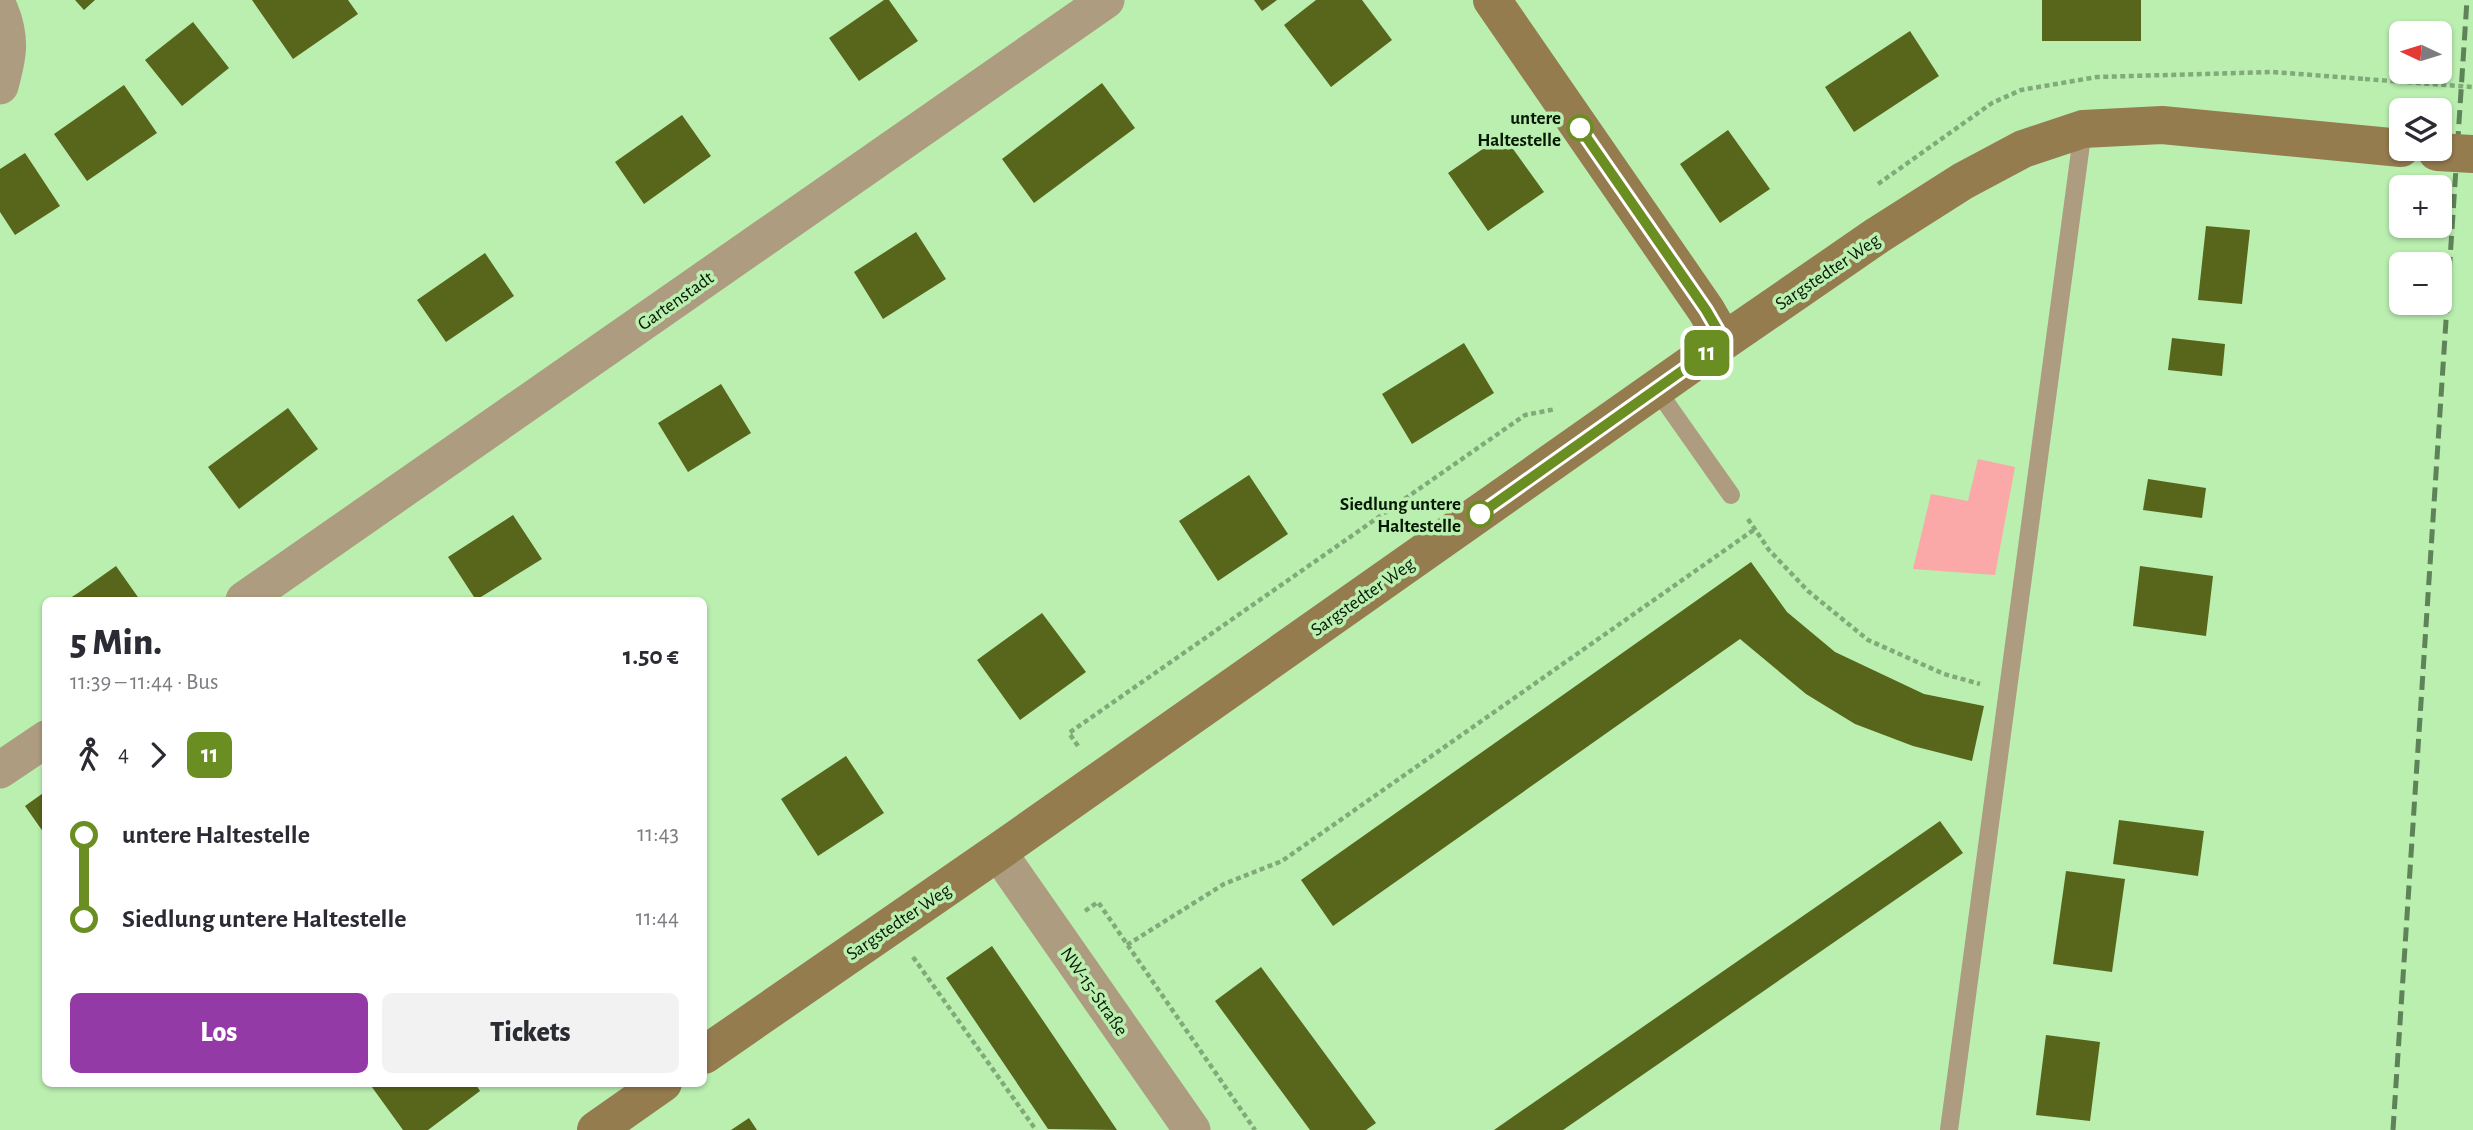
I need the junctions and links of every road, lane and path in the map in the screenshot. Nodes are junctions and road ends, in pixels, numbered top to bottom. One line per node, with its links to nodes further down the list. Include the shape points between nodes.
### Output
1 (1106, 0): 14 (street, Gartenstadt)
2 (1492, 0): 9 (street)
3 (0, 10): 5 (street, via 8,27 8,53)
4 (2365, 79): 6 (path, bridge)
5 (0, 86)
6 (2473, 87)
7 (2083, 129): 8 (street, Sargstedter Weg, via 2162,125); 9 (street, Sargstedter Weg, via 2022,149 1963,181); 15 (lane)
8 (2389, 147)
9 (1724, 341): 10 (street, Sargstedter Weg)
10 (1657, 390): 12 (lane); 19 (street, Sargstedter Weg)
11 (1568, 406): 16 (path, via 1525,415)
12 (1731, 495): 13 (path)
13 (1755, 529): 15 (path, via 1808,591 1868,640 1944,674); 26 (path, via 1282,860 1224,884 1127,945)
14 (248, 597)
15 (2008, 689): 27 (lane)
16 (1069, 733)
17 (42, 742): 18 (street)
18 (0, 771)
19 (998, 852): 20 (street, Sargstedter Weg); 25 (street, NW-15-Straße)
20 (890, 926): 21 (street, Sargstedter Weg); 24 (path)
21 (707, 1053)
22 (657, 1087): 23 (street)
23 (596, 1130)
24 (1036, 1130)
25 (1192, 1130)
26 (1255, 1130)
27 (1949, 1130)

